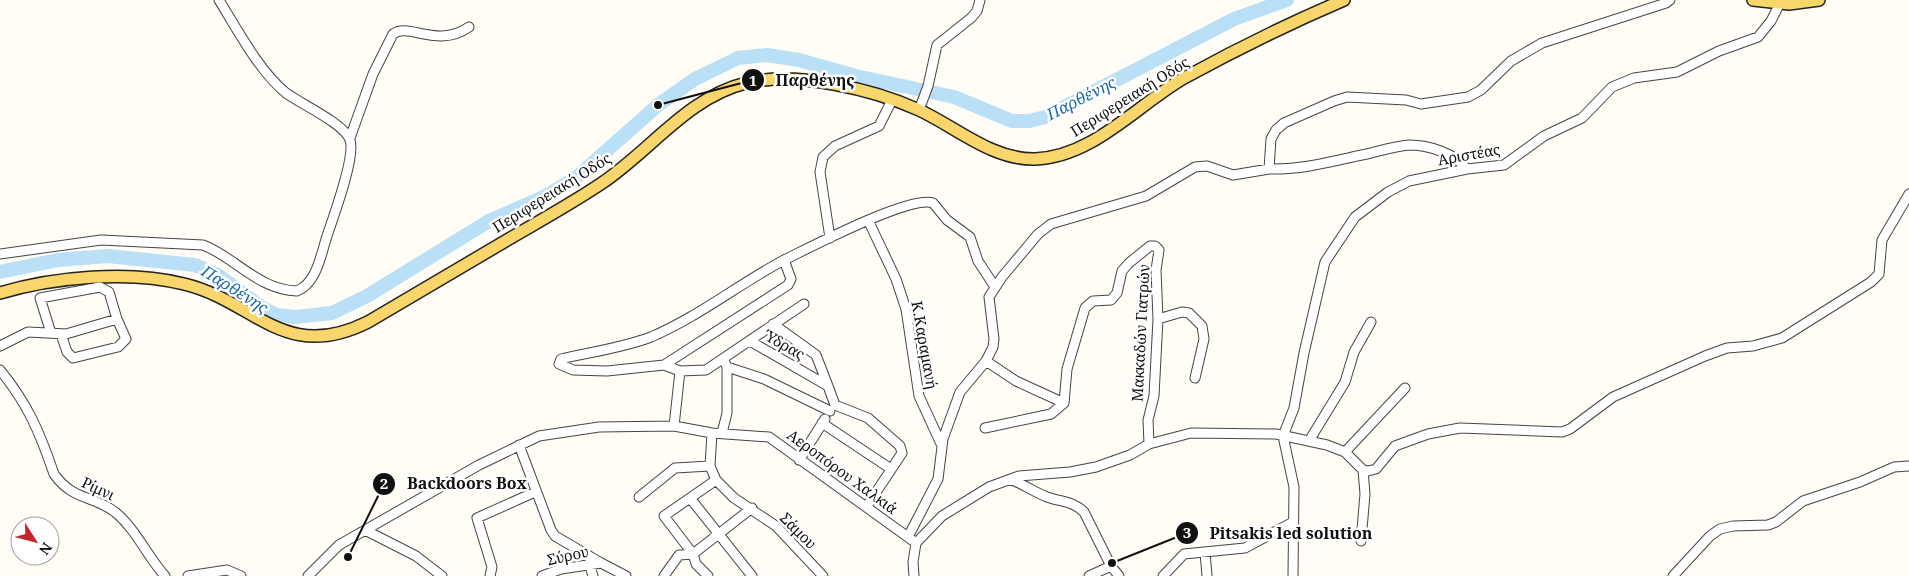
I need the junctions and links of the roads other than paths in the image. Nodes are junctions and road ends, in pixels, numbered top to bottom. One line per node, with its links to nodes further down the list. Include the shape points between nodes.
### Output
1 (219, 0): 11 (street, via 279,86)
2 (980, 0): 10 (street, via 971,18 937,44)
3 (1344, 0): 10 (main road, Περιφερειακή Οδός, via 1182,80 1090,142 1057,156 1022,158 1008,155 977,142)
4 (1670, 0): 13 (street, via 1542,43 1511,61 1481,90 1468,97 1421,104 1406,100 1347,98 1334,101 1284,123 1276,130)
5 (1753, 0): 7 (main road)
6 (1819, 0): 7 (main road)
7 (1780, 4): 12 (street, Αριστέας, via 1758,37 1719,51 1677,72 1623,81 1605,92 1582,118 1544,136 1508,163)
8 (469, 27): 11 (street, via 450,37 427,36 405,30 393,34 373,74)
9 (892, 100): 10 (main road, Περιφερειακή Οδός); 16 (street, via 878,126 834,146 823,157 820,172); 20 (main road, Περιφερειακή Οδός, via 800,79 758,80 730,88 700,104 618,171 575,200 368,322 339,333 310,335 285,331 261,322 208,291 171,281 101,277 40,282)
10 (920, 106)
11 (350, 138): 17 (street, via 346,172 320,258 309,283 297,290 281,288 247,274 218,251 203,245 102,240)
12 (1468, 168): 13 (street, via 1458,159 1431,148 1409,145 1305,167); 44 (street, Αριστέας, via 1403,184 1376,200 1347,226 1322,271 1294,408)
13 (1269, 169): 19 (street, via 1233,175 1207,166 1195,167 1146,196 1051,224 1038,234)
14 (1909, 194): 54 (street, via 1882,240 1877,277 1782,338 1753,346 1727,348 1704,356 1613,397 1566,430 1547,433 1460,428 1428,434 1395,446 1376,469)
15 (868, 220): 16 (street); 19 (street, via 921,201 934,203 948,220 970,237 978,261); 48 (street, Κ.Καραμανή, via 896,279 906,309 919,396)
16 (830, 238): 18 (street)
17 (0, 254)
18 (784, 260): 31 (street, via 791,279 788,284); 31 (street, via 651,336 612,349 561,359 559,364 573,370 607,371)
19 (994, 287): 29 (street, via 989,300 994,340)
20 (0, 293)
21 (804, 304): 25 (street)
22 (117, 319): 26 (street); 26 (street, via 126,339 118,347 74,358); 26 (street, via 109,292 100,287 40,298)
23 (1158, 319): 34 (street, via 1190,313 1202,326 1204,339); 37 (street, Μακκαδών Γιατρών, via 1156,270 1159,250 1153,246 1125,267 1115,297 1093,301 1085,308 1068,369); 47 (street, Μακκαδών Γιατρών, via 1154,396 1148,420)
24 (1371, 322): 45 (street, via 1354,352 1345,382)
25 (774, 324): 27 (street); 35 (street, via 816,355)
26 (56, 334): 28 (street, via 28,332)
27 (750, 341): 30 (street, Ύδρας); 35 (street, Ύδρας)
28 (0, 346)
29 (986, 361): 37 (street, via 1016,381); 48 (street, via 960,392)
30 (725, 363): 33 (street, Ύδρας, via 699,372); 38 (street); 43 (street, via 727,413)
31 (664, 365): 33 (street, Ύδρας)
32 (0, 370): 73 (street, Ρίμνι, via 27,406 60,482 76,495 101,504 125,521)
33 (680, 371): 40 (street)
34 (1196, 378)
35 (828, 386): 38 (street)
36 (1405, 388): 49 (street)
37 (1064, 403): 41 (street, via 1051,414)
38 (832, 408): 39 (street); 53 (street, via 868,418 900,446 902,453)
39 (822, 423): 50 (street); 53 (street)
40 (674, 426): 42 (street, Αεροπόρου Χαλκιά); 46 (street, Αεροπόρου Χαλκιά, via 599,427 539,436)
41 (985, 428)
42 (712, 433): 43 (street, Αεροπόρου Χαλκιά); 51 (street)
43 (722, 433): 50 (street, Αεροπόρου Χαλκιά, via 769,437)
44 (1283, 436): 45 (street); 47 (street, via 1191,433); 62 (street, via 1294,486)
45 (1309, 441): 49 (street)
46 (519, 444): 57 (street); 63 (street, Αεροπόρου Χαλκιά)
47 (1149, 444): 55 (street, via 1130,455 1085,470 1029,474)
48 (942, 446): 65 (street, via 938,479)
49 (1345, 452): 54 (street)
50 (799, 460): 60 (street, Αεροπόρου Χαλκιά)
51 (710, 466): 56 (street); 58 (street, via 675,468)
52 (1909, 466): 92 (street, via 1894,467 1803,501 1768,525 1720,529)
53 (891, 469): 60 (street)
54 (1363, 470): 66 (street, via 1365,494)
55 (1010, 479): 67 (street, via 960,503); 72 (street, via 1049,498 1078,506)
56 (716, 480): 59 (street); 61 (street, Σάμου, via 734,498)
57 (535, 492): 70 (street, via 555,536); 78 (street, via 477,518 492,566)
58 (639, 497)
59 (690, 498): 64 (street); 69 (street, via 664,516)
60 (866, 506): 65 (street, Αεροπόρου Χαλκιά)
61 (752, 508): 64 (street); 85 (street, Σάμου, via 776,526)
62 (1294, 522): 68 (street, via 1245,548); 91 (street)
63 (365, 530): 76 (street, Αεροπόρου Χαλκιά, via 339,545); 77 (street, via 416,556)
64 (719, 535): 69 (street); 84 (street)
65 (908, 537): 67 (street, Αεροπόρου Χαλκιά)
66 (1361, 541)
67 (916, 543): 86 (street)
68 (1205, 552): 89 (street, via 1184,554); 90 (street)
69 (693, 554): 82 (street, via 679,555); 83 (street, via 696,564)
70 (601, 563): 71 (street, Σύρου); 81 (street, Σύρου)
71 (589, 564): 79 (street, Σύρου); 80 (street)
72 (1111, 566): 87 (street); 88 (street)
73 (165, 576)
74 (188, 576): 75 (street, via 227,570)
75 (241, 576)
76 (308, 576)
77 (442, 576)
78 (490, 576)
79 (542, 576)
80 (593, 576)
81 (626, 576)
82 (664, 576)
83 (708, 576)
84 (752, 576)
85 (823, 576)
86 (914, 576)
87 (1089, 576)
88 (1119, 576)
89 (1163, 576)
90 (1207, 576)
91 (1293, 576)
92 (1673, 576)

